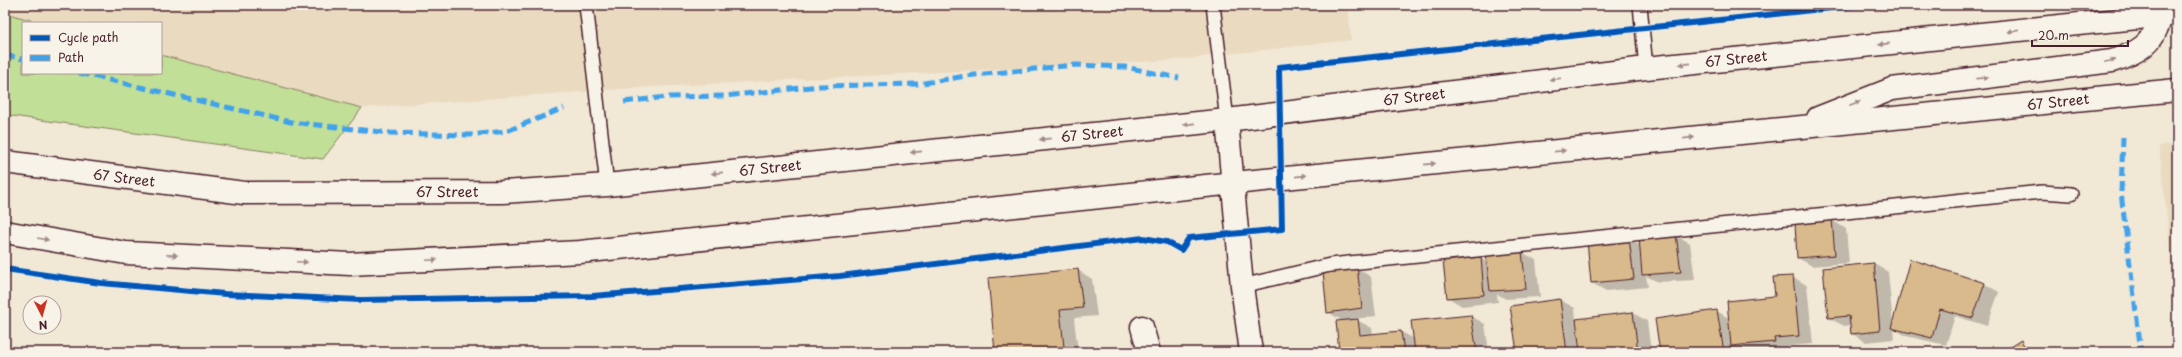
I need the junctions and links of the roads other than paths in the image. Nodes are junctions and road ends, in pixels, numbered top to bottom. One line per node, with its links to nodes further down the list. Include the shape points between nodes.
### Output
1 (586, 5): 11 (lane)
2 (1213, 5): 7 (lane)
3 (1640, 5): 5 (lane)
4 (2166, 12): 5 (main road, 67 Street, one-way to 5); 8 (main road, one-way to 4, via 1892,89 2112,61 2129,56 2153,37)
5 (1646, 68): 7 (main road, 67 Street, one-way to 7)
6 (2177, 90): 8 (main road, 67 Street)
7 (1227, 120): 10 (main road); 11 (main road, 67 Street, one-way to 11)
8 (1792, 127): 10 (main road, 67 Street, one-way to 8)
9 (5, 162): 11 (main road, 67 Street, via 244,193 502,192)
10 (1234, 183): 13 (main road, 67 Street, one-way to 10, via 126,253 350,264 580,252); 14 (main road)
11 (607, 184)
12 (2071, 194): 14 (lane, via 2042,192 1330,265)
13 (5, 232)
14 (1242, 286): 17 (main road)
15 (1142, 327): 16 (main road)
16 (1149, 352)
17 (1251, 352)

